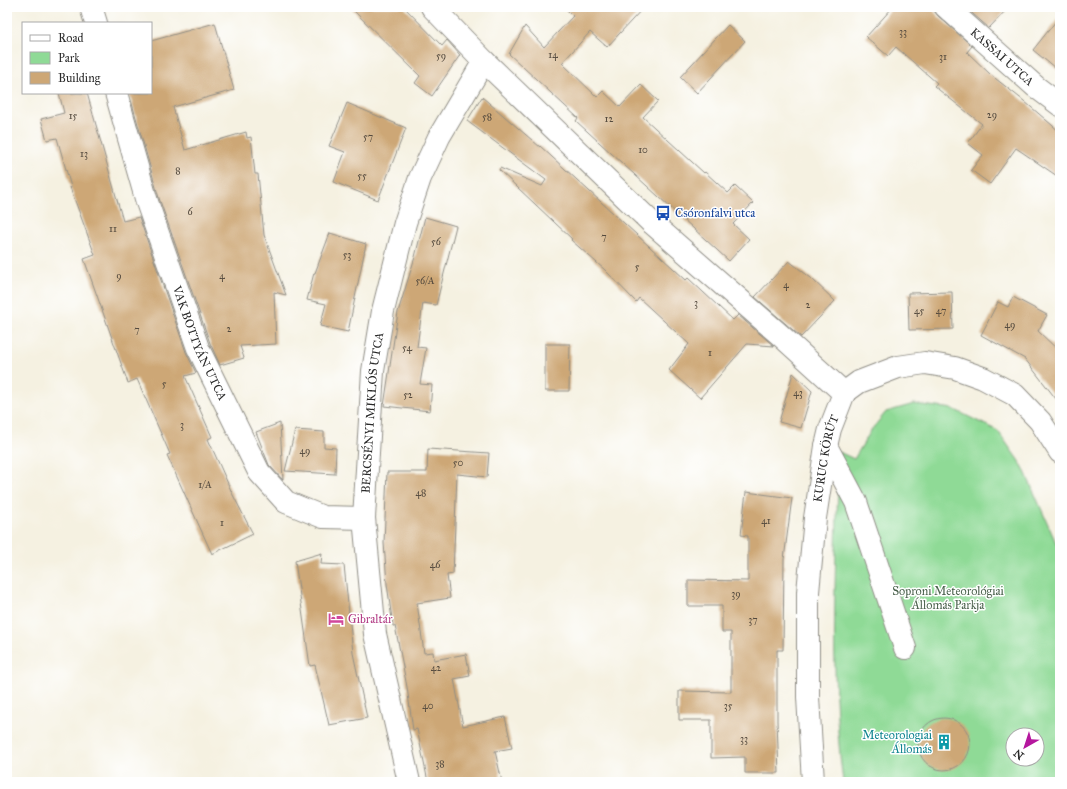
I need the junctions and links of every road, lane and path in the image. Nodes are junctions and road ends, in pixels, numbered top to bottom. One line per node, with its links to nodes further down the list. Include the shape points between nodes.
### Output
1 (91, 7): 4 (street)
2 (432, 7): 5 (street)
3 (946, 7): 7 (street, KASSAI UTCA)
4 (96, 22)
5 (484, 61): 8 (street, via 653,224); 11 (street, BERCSÉNYI MIKLÓS UTCA, via 439,137 420,178 405,223 383,311 373,371)
6 (116, 94): 11 (street, VAK BOTTYÁN UTCA, via 147,202 198,348 259,472 286,502 323,517)
7 (1060, 105)
8 (844, 393): 9 (street, KURUC KÖRÚT); 10 (street, via 859,382 898,366 925,363 955,368 1015,395 1040,421)
9 (826, 446): 12 (street, via 856,502); 14 (street, KURUC KÖRÚT, via 815,518 808,592 808,697)
10 (1060, 452)
11 (364, 518): 13 (street, BERCSÉNYI MIKLÓS UTCA, via 375,634)
12 (905, 648)
13 (409, 782)
14 (813, 782)

